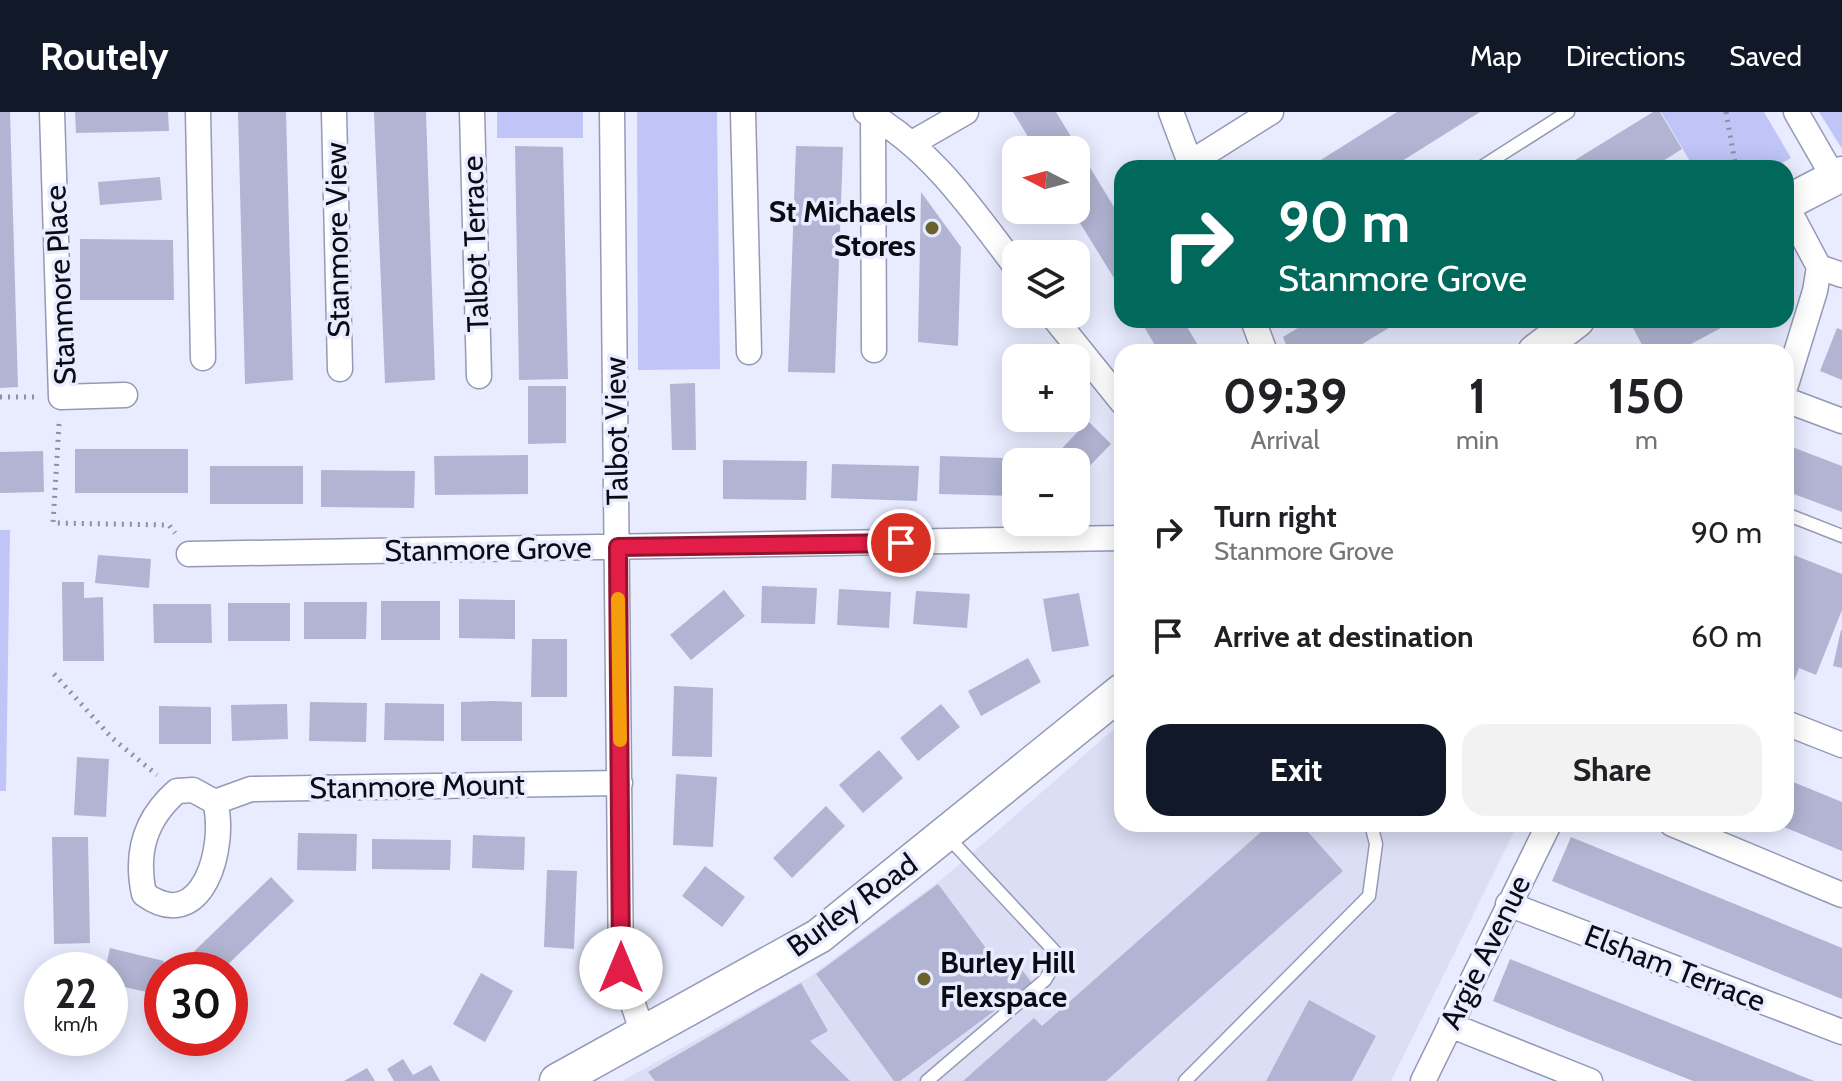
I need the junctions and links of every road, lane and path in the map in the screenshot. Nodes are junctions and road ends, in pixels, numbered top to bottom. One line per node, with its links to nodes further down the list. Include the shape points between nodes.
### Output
1 (52, 112): 37 (street, Stanmore Place)
2 (198, 112): 30 (street)
3 (334, 112): 32 (street, Stanmore View)
4 (472, 112): 33 (street, Talbot Terrace)
5 (612, 112): 43 (street, Talbot View)
6 (743, 112): 29 (street)
7 (966, 112): 14 (street)
8 (1171, 112): 15 (street)
9 (1271, 112): 16 (street)
10 (1568, 112): 17 (lane)
11 (1726, 112): 18 (path)
12 (1796, 112): 19 (street)
13 (869, 114): 14 (street); 28 (street)
14 (914, 142): 22 (street)
15 (1189, 160)
16 (1199, 160)
17 (1493, 160)
18 (1735, 160)
19 (1838, 176): 20 (street)
20 (1794, 200)
21 (1794, 219): 23 (street)
22 (1002, 250)
23 (1819, 267): 24 (street); 31 (street)
24 (1842, 275)
25 (1062, 328): 34 (street)
26 (1566, 328): 27 (street)
27 (1546, 344)
28 (874, 350)
29 (749, 352)
30 (203, 358)
31 (1794, 359)
32 (340, 369)
33 (479, 376)
34 (1114, 392)
35 (125, 395): 37 (street, Stanmore Place)
36 (0, 397): 37 (path)
37 (61, 397): 44 (path, via 53,523 169,525)
38 (1794, 403): 39 (street)
39 (1842, 421)
40 (1794, 517): 41 (lane)
41 (1842, 536)
42 (1114, 538): 43 (street, Stanmore Grove)
43 (618, 547): 44 (street, Stanmore Grove); 49 (street, Talbot View)
44 (189, 554)
45 (54, 674): 50 (path, via 112,738)
46 (1114, 698): 55 (street, Burley Road)
47 (1794, 726): 48 (street)
48 (1842, 745)
49 (620, 783): 51 (street, Stanmore Mount, via 251,789); 60 (street, Talbot View, via 621,968)
50 (177, 791): 51 (street, via 193,790); 51 (street, via 155,813 140,855 144,894 156,903 190,899 203,888 217,856 221,821)
51 (215, 802)
52 (1373, 832): 63 (lane, via 1369,896)
53 (1545, 832): 57 (street, Argie Avenue)
54 (1691, 832): 56 (street)
55 (946, 835): 60 (street, Burley Road, via 819,936); 62 (lane, via 1059,956 1045,980)
56 (1842, 895)
57 (1508, 904): 58 (street, Argie Avenue); 59 (street, Elsham Terrace)
58 (1450, 1025): 64 (street, Argie Avenue); 65 (street)
59 (1842, 1032)
60 (643, 1034): 61 (street, Burley Road)
61 (557, 1081)
62 (927, 1081)
63 (1185, 1081)
64 (1423, 1081)
65 (1590, 1081)

